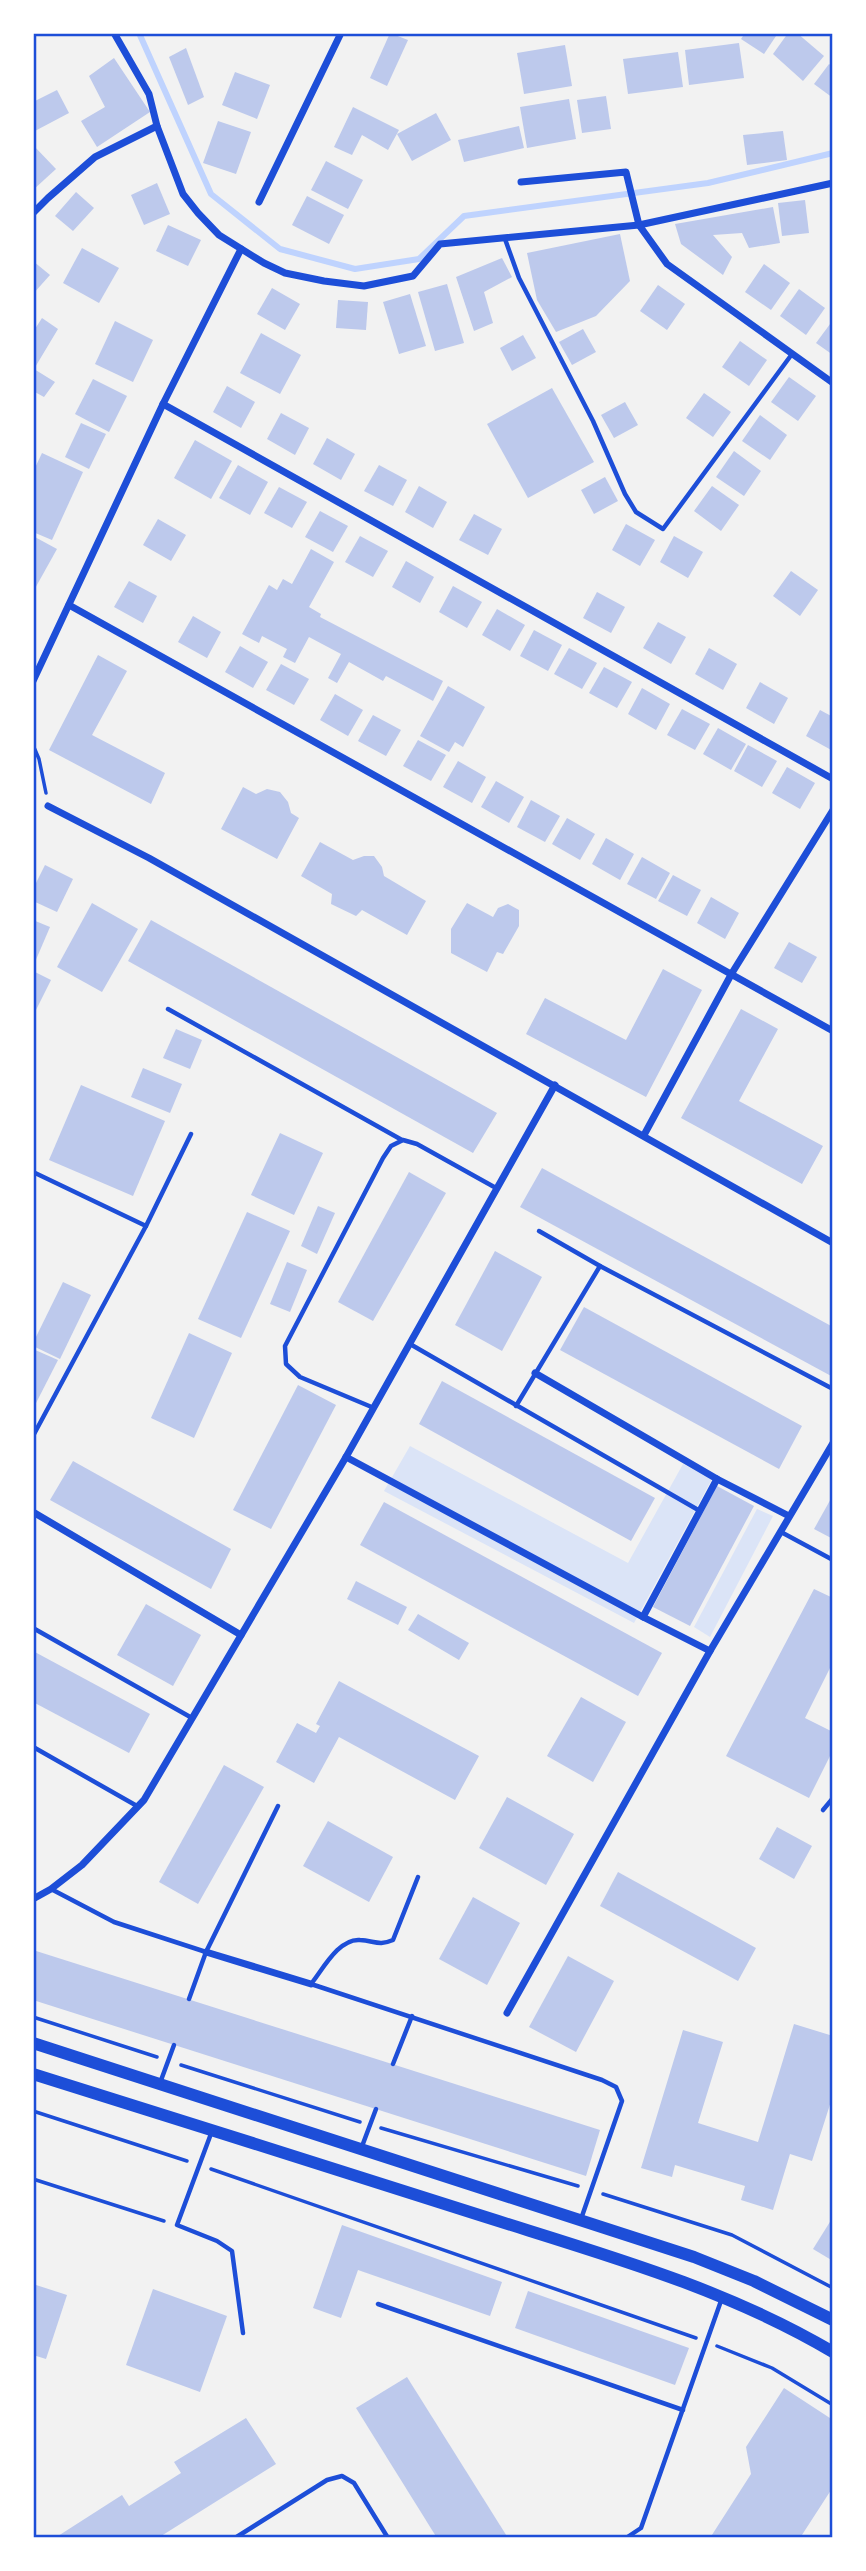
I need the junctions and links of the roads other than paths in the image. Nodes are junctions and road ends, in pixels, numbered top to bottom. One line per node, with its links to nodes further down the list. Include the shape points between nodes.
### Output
1 (114, 33): 3 (street, via 149,94)
2 (341, 33): 6 (street)
3 (157, 126): 7 (street, via 95,157); 10 (street, via 183,194 219,235)
4 (521, 182): 8 (street, via 622,171 627,174)
5 (833, 183): 8 (street)
6 (259, 202)
7 (33, 213)
8 (639, 225): 9 (street); 11 (street, via 667,264)
9 (505, 239): 10 (street, via 440,244 413,276 364,286 285,273); 11 (lane, via 519,278 625,494 636,512 663,529)
10 (241, 248): 13 (street)
11 (792, 354): 12 (street)
12 (833, 383)
13 (163, 404): 14 (street); 16 (street)
14 (69, 605): 15 (street); 19 (street)
15 (33, 681)
16 (833, 779)
17 (48, 806): 22 (street)
18 (833, 810): 19 (street)
19 (732, 974): 21 (street); 24 (street)
20 (168, 1009): 25 (lane)
21 (833, 1031)
22 (555, 1085): 24 (street); 27 (street)
23 (191, 1134): 28 (lane)
24 (644, 1135): 30 (street)
25 (403, 1140): 27 (lane); 36 (lane, via 391,1146 383,1158 285,1346 286,1364 300,1377)
26 (33, 1172): 28 (lane)
27 (497, 1188): 32 (street)
28 (146, 1226): 37 (lane)
29 (539, 1231): 31 (lane)
30 (833, 1243)
31 (600, 1266): 33 (lane); 34 (lane)
32 (410, 1344): 35 (lane); 36 (street)
33 (535, 1373): 35 (lane); 40 (street)
34 (833, 1389)
35 (516, 1406): 41 (lane)
36 (374, 1408): 39 (street)
37 (33, 1436)
38 (833, 1443): 43 (street)
39 (346, 1457): 46 (street); 48 (street)
40 (717, 1479): 41 (street); 43 (street)
41 (700, 1511): 46 (street)
42 (33, 1512): 48 (street)
43 (789, 1516): 44 (street)
44 (779, 1532): 45 (lane); 49 (street)
45 (833, 1560)
46 (643, 1617): 49 (street)
47 (33, 1628): 50 (lane)
48 (241, 1635): 50 (street)
49 (710, 1651): 62 (street)
50 (192, 1717): 53 (street)
51 (35, 1748): 53 (lane)
52 (833, 1798): 55 (lane)
53 (138, 1806): 57 (street, via 82,1865)
54 (278, 1806): 59 (lane)
55 (823, 1810)
56 (418, 1877): 60 (lane, via 393,1940 383,1944 357,1939 342,1945)
57 (51, 1889): 58 (street); 59 (lane, via 114,1922)
58 (33, 1899)
59 (206, 1952): 60 (street); 61 (lane)
60 (311, 1984): 63 (lane)
61 (189, 1999)
62 (507, 2013)
63 (412, 2016): 66 (lane); 72 (lane, via 616,2087 622,2101)
64 (33, 2043): 68 (main road)
65 (174, 2045): 68 (lane)
66 (393, 2064)
67 (33, 2074): 70 (main road)
68 (160, 2084): 71 (main road)
69 (376, 2109): 71 (lane)
70 (212, 2130): 73 (main road); 76 (lane, via 177,2225 232,2251)
71 (361, 2150): 72 (main road)
72 (581, 2220): 75 (main road, via 718,2266)
73 (723, 2297): 77 (main road); 78 (lane)
74 (378, 2304): 78 (lane)
75 (833, 2320)
76 (243, 2333)
77 (833, 2352)
78 (683, 2410): 81 (lane, via 641,2528)
79 (235, 2538): 80 (lane, via 335,2476 354,2483)
80 (388, 2538)
81 (626, 2538)

